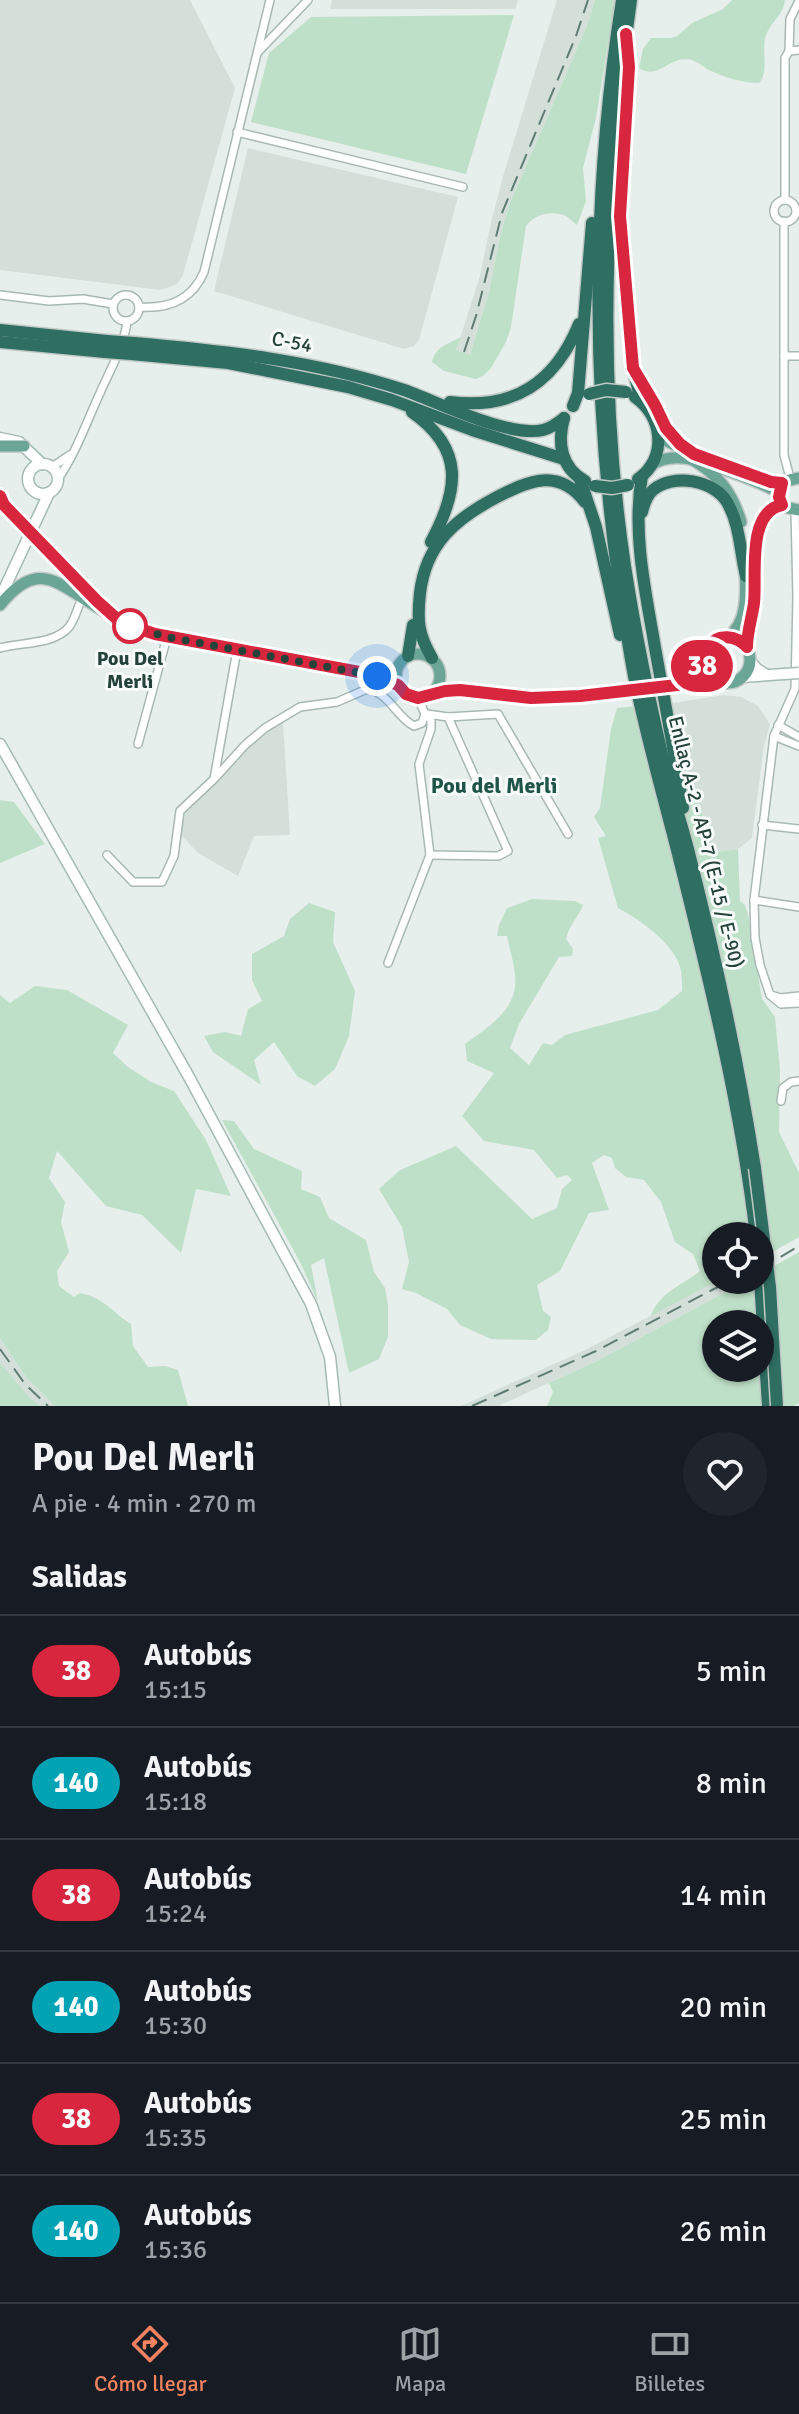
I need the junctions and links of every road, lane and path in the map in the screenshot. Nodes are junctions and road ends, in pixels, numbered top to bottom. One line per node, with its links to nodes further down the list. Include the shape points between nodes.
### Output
1 (270, 0): 8 (street)
2 (308, 0): 8 (street)
3 (622, 0): 6 (highway, Enllaç A-2 - AP-7 (E-15 / E-90))
4 (631, 0): 6 (highway, Enllaç A-2 - AP-7 (E-15 / E-90))
5 (799, 1): 9 (street, via 790,19)
6 (622, 34): 17 (highway, via 607,69); 26 (highway, via 629,67 620,216); 90 (highway, Enllaç A-2 - AP-7 (E-15 / E-90), via 610,194 612,439 625,564); 90 (highway, Enllaç A-2 - AP-7 (E-15 / E-90), via 601,192 601,415 609,512 634,676)
7 (799, 50): 9 (street)
8 (257, 54): 10 (street)
9 (787, 54): 12 (street)
10 (237, 132): 11 (street); 18 (street, via 200,282 177,303)
11 (463, 187)
12 (785, 200): 13 (street); 14 (street, via 774,211)
13 (797, 211): 14 (street)
14 (784, 221): 24 (street)
15 (0, 295): 16 (street)
16 (113, 304): 18 (street, via 127,295); 19 (street, via 115,317)
17 (585, 306): 28 (highway, via 566,352 531,389 494,402); 30 (highway)
18 (139, 307): 19 (street, via 138,315)
19 (127, 322): 36 (street)
20 (0, 330): 22 (highway, C-54 / C-54)
21 (0, 342): 22 (highway, C-54 / C-54)
22 (106, 346): 23 (highway, C-54 / C-54, bridge)
23 (132, 348): 27 (highway, C-54, via 308,378); 28 (highway, C-54 / C-54, via 218,350 272,358 364,378)
24 (784, 356): 25 (street); 45 (street)
25 (799, 356)
26 (633, 368): 29 (highway); 37 (highway, via 670,434)
27 (392, 400): 38 (highway, C-54); 64 (highway, via 431,427 453,468 449,505 419,569 412,644)
28 (428, 400): 31 (highway, C-54 / C-54, via 524,431 548,429)
29 (641, 401): 30 (highway, bridge, via 626,392 606,390); 32 (highway)
30 (573, 406): 31 (highway)
31 (564, 418): 38 (highway)
32 (658, 434): 37 (main road); 40 (highway)
33 (0, 438): 35 (main road)
34 (0, 446): 35 (main road)
35 (27, 449): 39 (main road); 41 (main road)
36 (72, 453): 39 (street); 43 (street)
37 (692, 456): 40 (main road); 45 (main road); 53 (main road, via 722,482 736,506)
38 (564, 459): 44 (highway)
39 (47, 465): 41 (main road); 43 (main road)
40 (651, 465): 42 (highway)
41 (31, 470): 46 (main road, via 28,483)
42 (642, 476): 44 (highway, bridge, via 612,488); 52 (highway)
43 (58, 479): 47 (main road)
44 (580, 479): 51 (highway)
45 (787, 488): 49 (main road); 60 (main road, via 756,539)
46 (37, 493): 47 (main road); 50 (main road)
47 (49, 493): 50 (main road)
48 (1, 502): 57 (main road, bridge)
49 (797, 511): 80 (street, via 795,689)
50 (40, 513): 55 (main road)
51 (596, 527): 63 (highway, via 578,493 548,480 519,486 458,521 424,568 419,628); 90 (highway, via 651,778)
52 (640, 547): 53 (highway, via 644,503 654,489 671,482 700,483 715,489 728,504); 90 (highway, via 677,762)
53 (746, 576): 59 (main road, via 738,627)
54 (83, 597): 56 (main road, via 42,578 17,586); 57 (main road); 61 (street, via 67,629 56,637)
55 (0, 598)
56 (0, 605)
57 (112, 615): 58 (main road)
58 (167, 637): 62 (main road); 84 (street)
59 (728, 637): 60 (main road); 66 (main road, via 713,641)
60 (747, 647): 65 (main road)
61 (0, 648)
62 (237, 650): 69 (main road); 86 (street)
63 (432, 658): 64 (main road, via 420,653); 67 (main road)
64 (404, 659): 69 (main road); 74 (main road, via 396,673)
65 (750, 661): 70 (main road); 71 (main road)
66 (705, 662): 72 (main road); 73 (main road)
67 (440, 670): 75 (main road); 76 (main road, via 439,685)
68 (799, 673): 70 (main road, bridge)
69 (370, 674): 74 (main road)
70 (770, 676): 71 (main road)
71 (742, 677): 72 (main road)
72 (717, 680): 73 (main road)
73 (686, 684): 75 (main road, bridge, via 531,698)
74 (398, 685): 77 (main road)
75 (460, 690): 76 (main road)
76 (431, 694): 77 (main road)
77 (418, 698): 78 (street)
78 (425, 714): 79 (street); 86 (street, via 414,726 385,696 367,689 337,702 300,707 265,728); 92 (street, via 431,729 419,764)
79 (448, 717): 89 (street, via 498,714); 92 (street, via 508,851 498,856)
80 (778, 725): 81 (street); 82 (street)
81 (774, 736): 85 (street); 87 (street)
82 (799, 737)
83 (0, 744): 104 (main road, via 311,1304 330,1357)
84 (138, 744)
85 (799, 746)
86 (214, 779): 91 (street, via 180,811 174,856 162,882 133,882)
87 (762, 825): 88 (street); 93 (street)
88 (799, 829)
89 (568, 834)
90 (683, 852): 101 (highway, Enllaç A-2 - AP-7 (E-15 / E-90), via 729,1021)
91 (107, 855)
92 (430, 855): 95 (street)
93 (754, 900): 94 (street); 96 (street, via 756,945)
94 (799, 907)
95 (388, 963)
96 (770, 995): 97 (street); 98 (street, via 781,1004)
97 (799, 996)
98 (799, 1003)
99 (799, 1081): 100 (street, via 783,1088)
100 (781, 1101)
101 (751, 1168): 102 (highway, Enllaç A-2 - AP-7 (E-15 / E-90)); 106 (highway, Enllaç A-2 - AP-7 (E-15 / E-90), bridge, via 770,1287)
102 (755, 1222)
103 (761, 1294): 105 (highway)
104 (335, 1406)
105 (768, 1406)
106 (777, 1406)

